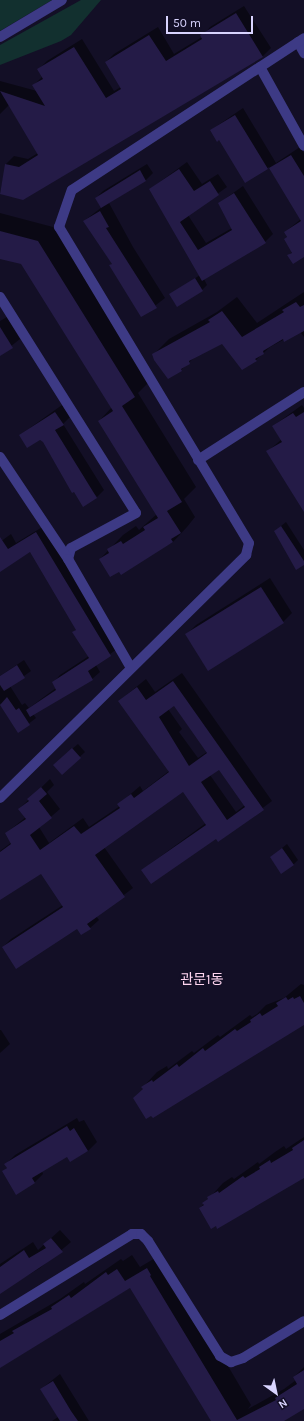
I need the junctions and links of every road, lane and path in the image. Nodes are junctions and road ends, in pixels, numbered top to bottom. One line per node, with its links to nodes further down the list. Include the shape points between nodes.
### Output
1 (62, 0): 2 (street)
2 (0, 37)
3 (301, 40): 4 (street); 5 (street)
4 (304, 53)
5 (260, 67): 6 (street); 10 (street, via 72,190 59,227)
6 (304, 146)
7 (0, 297): 11 (street, via 136,513 71,548)
8 (304, 392): 10 (street)
9 (0, 457): 11 (street)
10 (198, 460): 12 (street, via 248,543 246,555)
11 (68, 559): 12 (street)
12 (131, 668): 13 (street)
13 (0, 798)
14 (0, 1315): 15 (street, via 132,1234 140,1234 148,1241 220,1356 231,1362 243,1358)
15 (304, 1321)

